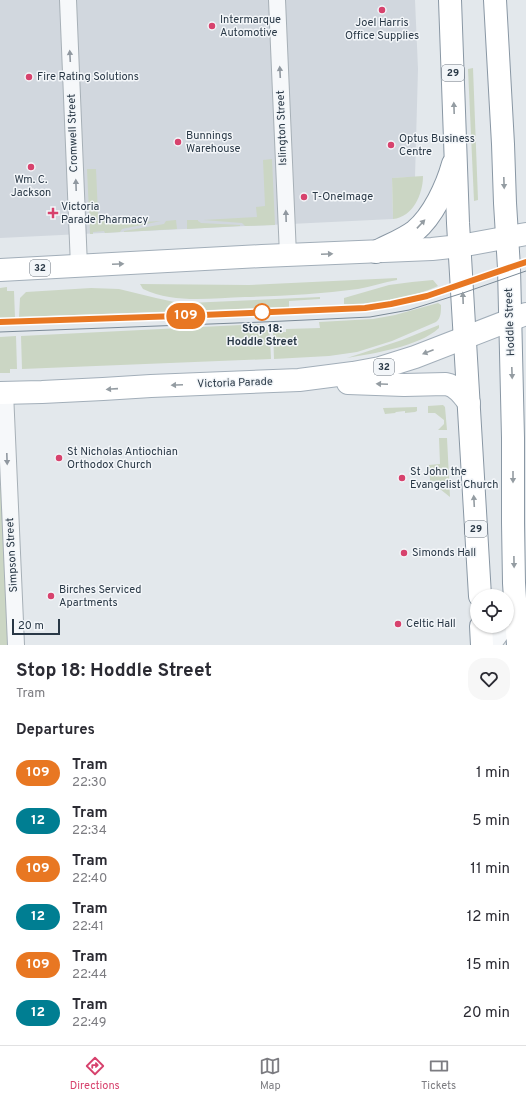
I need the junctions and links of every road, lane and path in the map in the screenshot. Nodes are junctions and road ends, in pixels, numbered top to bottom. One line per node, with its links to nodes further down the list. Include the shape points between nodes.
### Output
1 (68, 0): 10 (street, Cromwell Street, one-way to 1)
2 (277, 0): 9 (street, Islington Street, one-way to 2)
3 (450, 0): 5 (main road, 29, one-way to 3)
4 (495, 0): 6 (main road, Hoddle Street, one-way to 6, via 505,203)
5 (456, 147): 7 (main road, 29); 8 (main road, one-way to 5, via 409,235 425,220 445,185 453,165)
6 (517, 236): 7 (main road, 32); 12 (main road, Hoddle Street, via 509,268)
7 (460, 246): 8 (main road, 32); 13 (main road, 29, one-way to 7)
8 (376, 252): 9 (main road, 32, one-way to 8)
9 (288, 255): 10 (main road, 32, one-way to 9)
10 (79, 266): 11 (main road, 32)
11 (0, 270)
12 (518, 317): 13 (main road, 32); 18 (main road, Hoddle Street, one-way to 18, via 513,438)
13 (464, 337): 14 (main road, Victoria Parade / 32, one-way to 14, via 380,368); 16 (main road, 29)
14 (299, 380): 15 (main road, Victoria Parade / 32, one-way to 15); 16 (main road, one-way to 14, via 457,389 446,384 395,385)
15 (2, 392): 20 (street, Simpson Street, one-way to 20)
16 (469, 403): 17 (main road, 29, one-way to 16)
17 (480, 589)
18 (517, 628): 22 (street)
19 (481, 633): 21 (main road)
20 (16, 645)
21 (482, 645)
22 (490, 645)

